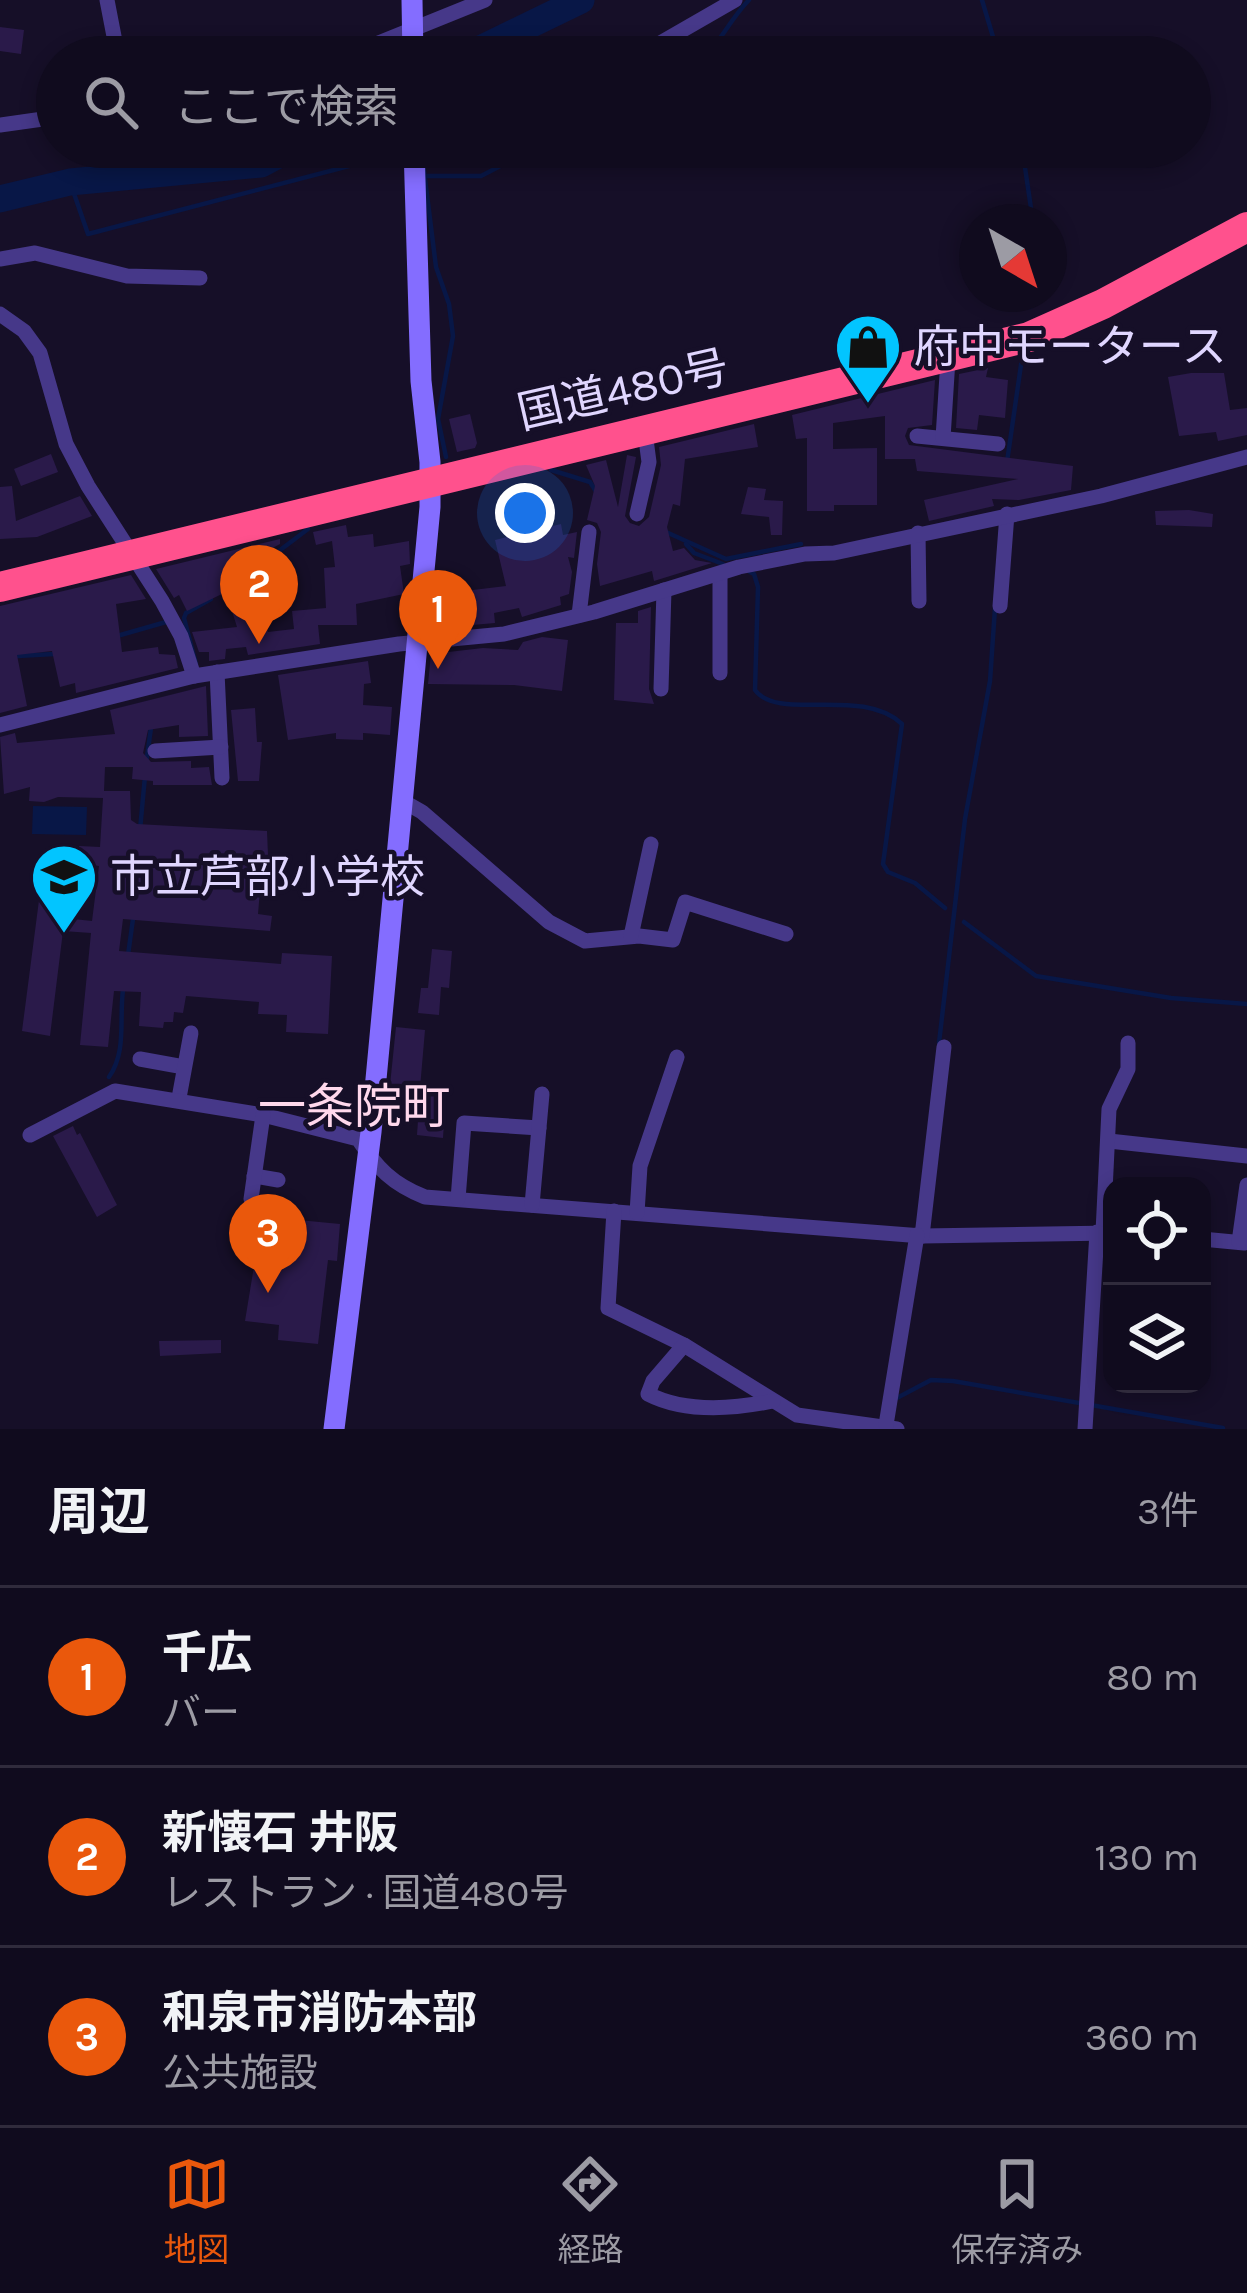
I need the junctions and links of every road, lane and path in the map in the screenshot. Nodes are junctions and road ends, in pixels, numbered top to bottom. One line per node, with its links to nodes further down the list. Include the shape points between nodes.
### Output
1 (106, 0): 5 (street)
2 (412, 0): 6 (street)
3 (485, 0): 7 (street)
4 (735, 0): 8 (street)
5 (114, 36)
6 (413, 36)
7 (422, 36)
8 (672, 36)
9 (36, 120): 10 (street)
10 (0, 125)
11 (415, 168): 22 (street)
12 (1247, 227): 16 (highway, 国道480号, via 1029,337)
13 (0, 259): 14 (street, via 34,253 127,275)
14 (200, 278)
15 (0, 314): 27 (street, via 40,353 67,444)
16 (948, 359): 17 (highway, 国道480号); 19 (street)
17 (645, 432): 22 (highway, 国道480号); 23 (street, via 650,462)
18 (917, 436): 19 (street)
19 (943, 438): 20 (street)
20 (998, 444)
21 (1247, 457): 24 (street)
22 (430, 481): 27 (highway, 国道480号); 34 (street)
23 (638, 514)
24 (1006, 514): 26 (street); 32 (street)
25 (589, 532): 33 (street)
26 (918, 533): 28 (street); 31 (street, via 910,583)
27 (133, 554): 29 (highway, 国道480号); 37 (street, via 181,636)
28 (720, 575): 30 (street); 36 (street, via 713,620)
29 (0, 586)
30 (664, 590): 33 (street); 38 (street)
31 (919, 601)
32 (1000, 606)
33 (579, 616): 34 (street)
34 (417, 644): 35 (street); 43 (street)
35 (217, 672): 37 (street); 40 (street)
36 (720, 673)
37 (194, 676): 39 (street)
38 (661, 689)
39 (0, 725)
40 (220, 747): 41 (street); 42 (street)
41 (155, 751)
42 (222, 778)
43 (401, 800): 46 (street, via 549,922 584,941); 59 (street)
44 (651, 844): 46 (street, via 637,875)
45 (785, 934): 46 (street, via 711,920 685,902 673,940)
46 (631, 937)
47 (190, 1033): 52 (street)
48 (1128, 1043): 58 (street, via 1128,1069 1109,1109)
49 (944, 1047): 71 (street)
50 (677, 1057): 69 (street, via 640,1166)
51 (140, 1059): 52 (street)
52 (191, 1060): 54 (street)
53 (542, 1094): 56 (street)
54 (179, 1098): 55 (street); 57 (street, via 115,1091)
55 (263, 1114): 59 (street, via 358,1139); 61 (street)
56 (538, 1128): 66 (street, via 464,1123); 67 (street)
57 (30, 1135)
58 (1109, 1142): 60 (street); 62 (street)
59 (368, 1155): 66 (street, via 401,1188); 78 (street)
60 (1247, 1156)
61 (254, 1176): 63 (street); 65 (street)
62 (1107, 1177)
63 (278, 1180)
64 (1247, 1185): 74 (street)
65 (251, 1199)
66 (458, 1199): 67 (street)
67 (532, 1205): 68 (street)
68 (614, 1211): 69 (street); 75 (street, via 608,1307)
69 (637, 1213): 71 (street)
70 (1103, 1232): 71 (street)
71 (919, 1235): 77 (street)
72 (1211, 1241): 74 (street)
73 (1103, 1242): 79 (street)
74 (1243, 1243)
75 (684, 1345): 76 (street); 76 (street, via 648,1394 733,1409)
76 (773, 1401): 77 (street, via 797,1415)
77 (882, 1427)
78 (334, 1429)
79 (1084, 1429)

